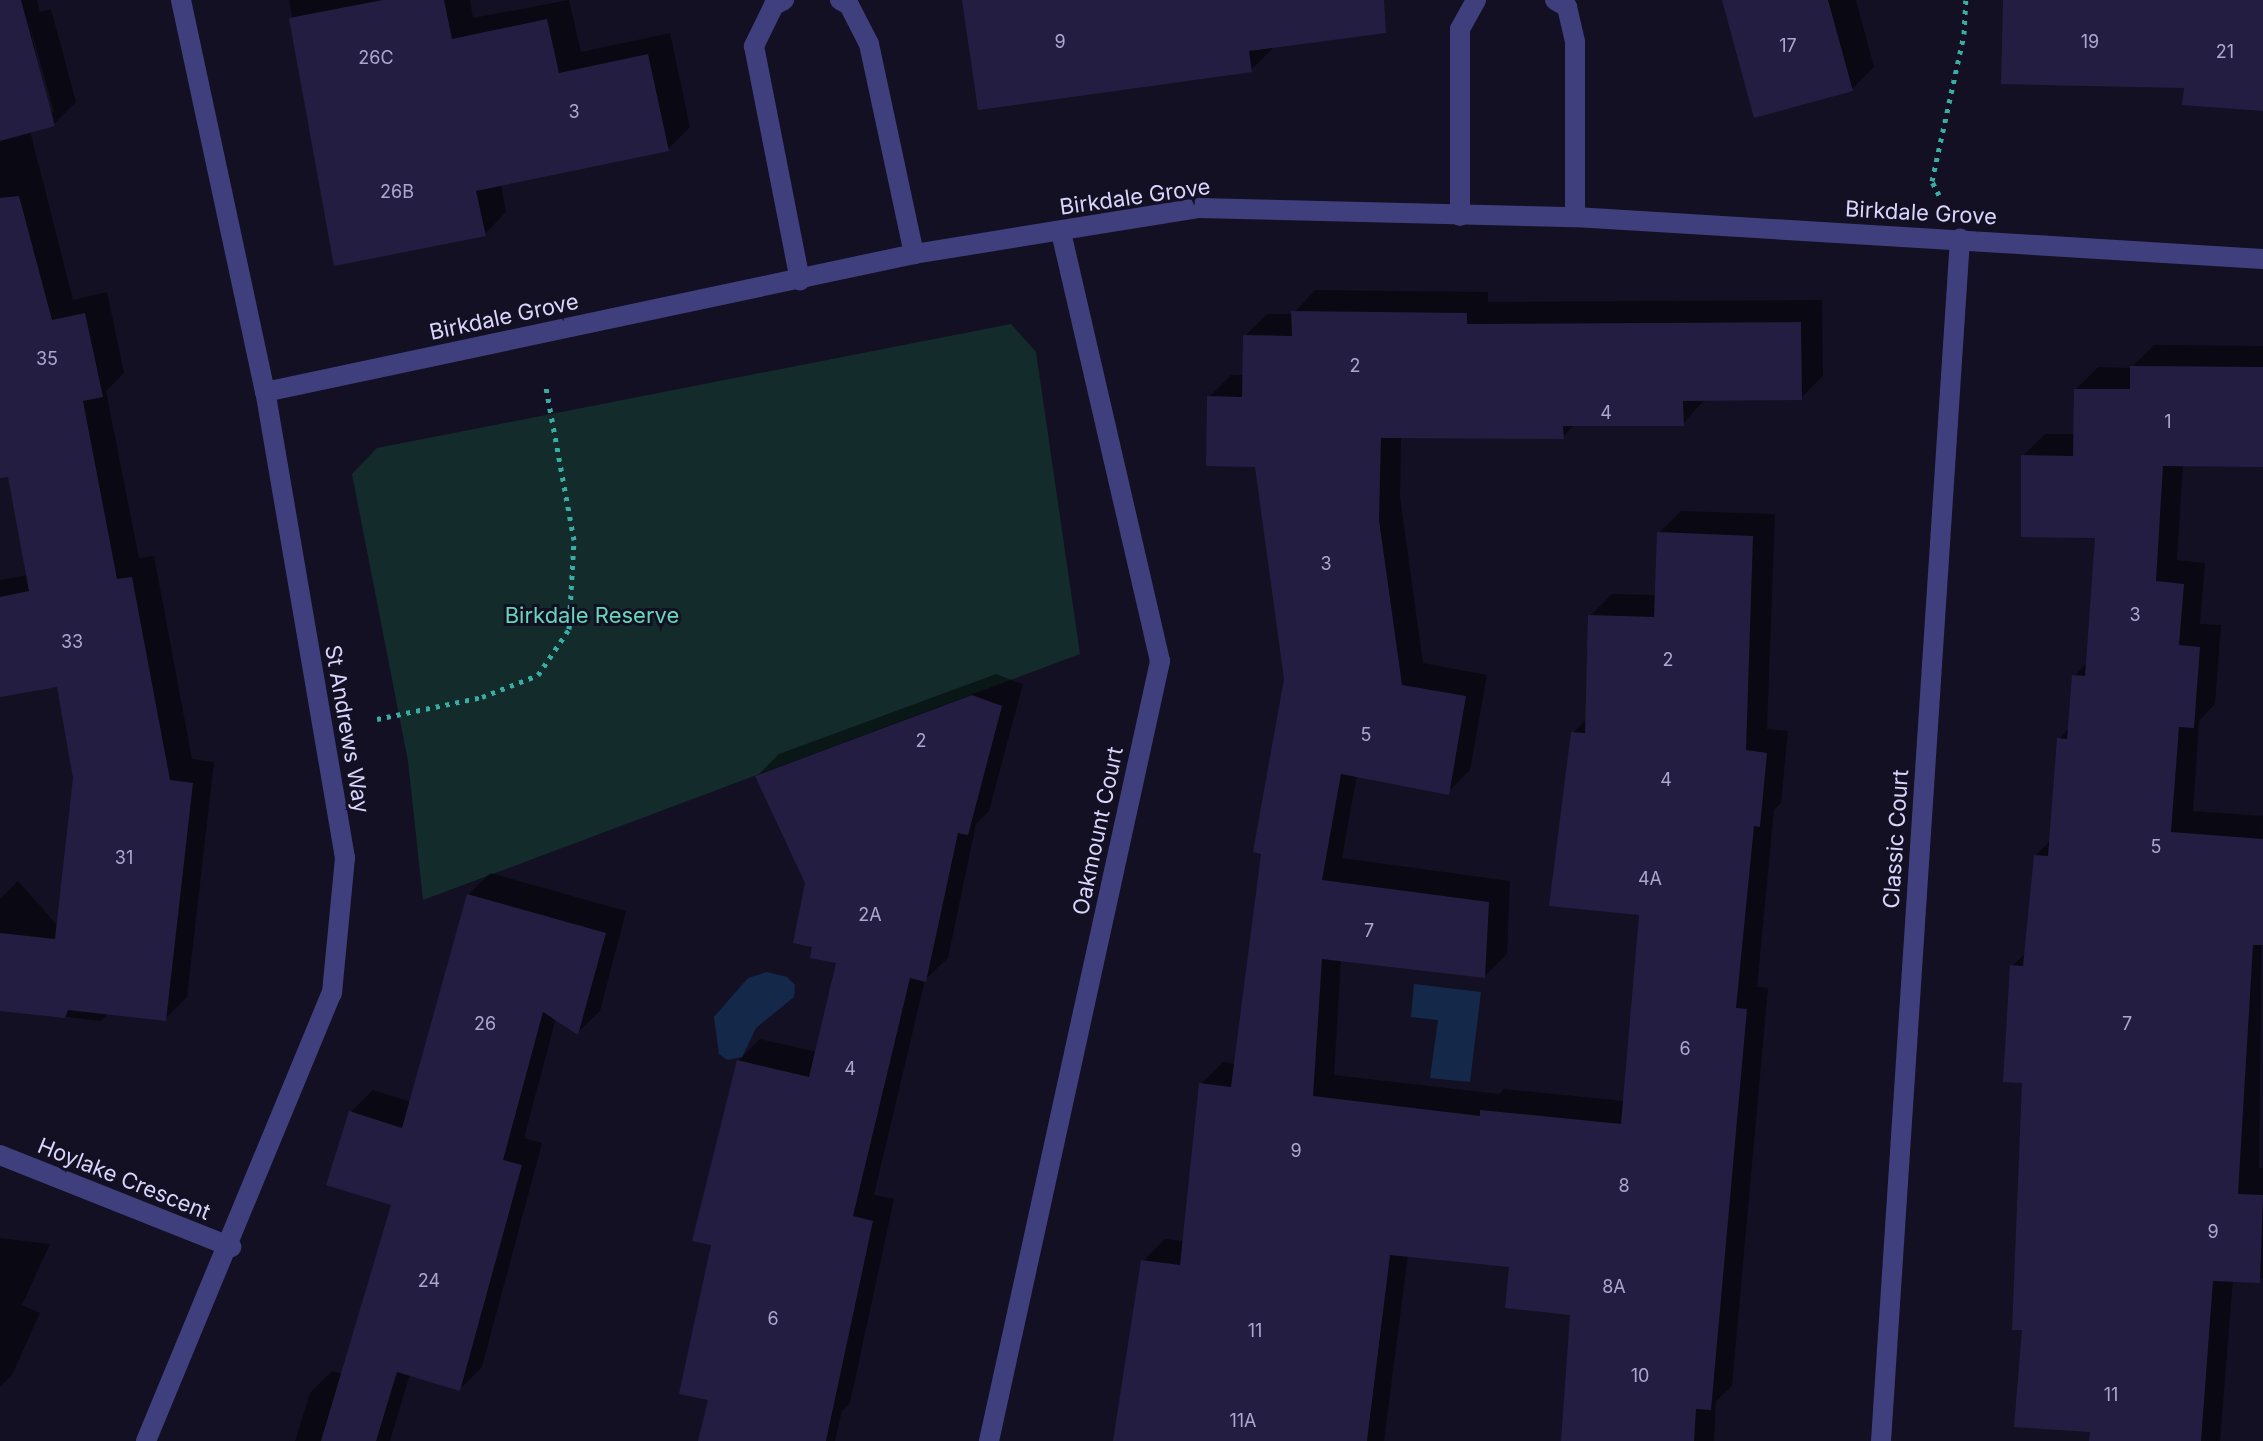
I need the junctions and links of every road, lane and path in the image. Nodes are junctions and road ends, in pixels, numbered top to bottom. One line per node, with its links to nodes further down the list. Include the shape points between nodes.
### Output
1 (181, 0): 15 (street, St Andrews Way)
2 (784, 0): 13 (street, via 774,5 754,46)
3 (840, 0): 11 (street, via 849,5 869,44)
4 (1476, 0): 7 (street, via 1460,29)
5 (1555, 0): 8 (street, via 1567,7 1575,41)
6 (1966, 0): 10 (path, via 1964,34 1932,181)
7 (1460, 216): 8 (street, Birkdale Grove); 9 (street, Birkdale Grove, via 1199,208)
8 (1575, 217): 10 (street, Birkdale Grove)
9 (1061, 232): 11 (street, Birkdale Grove); 20 (street, Oakmount Court, via 1160,661)
10 (1960, 239): 12 (street, Birkdale Grove); 21 (street, Classic Court)
11 (914, 254): 13 (street, Birkdale Grove)
12 (2263, 259)
13 (800, 281): 15 (street, Birkdale Grove)
14 (546, 388): 16 (path, via 574,540 569,629 538,675 482,697)
15 (265, 392): 18 (street, St Andrews Way, via 345,858 332,993)
16 (377, 719)
17 (0, 1155): 18 (street, Hoylake Crescent)
18 (231, 1247): 19 (street, St Andrews Way)
19 (146, 1441)
20 (989, 1441)
21 (1881, 1441)

